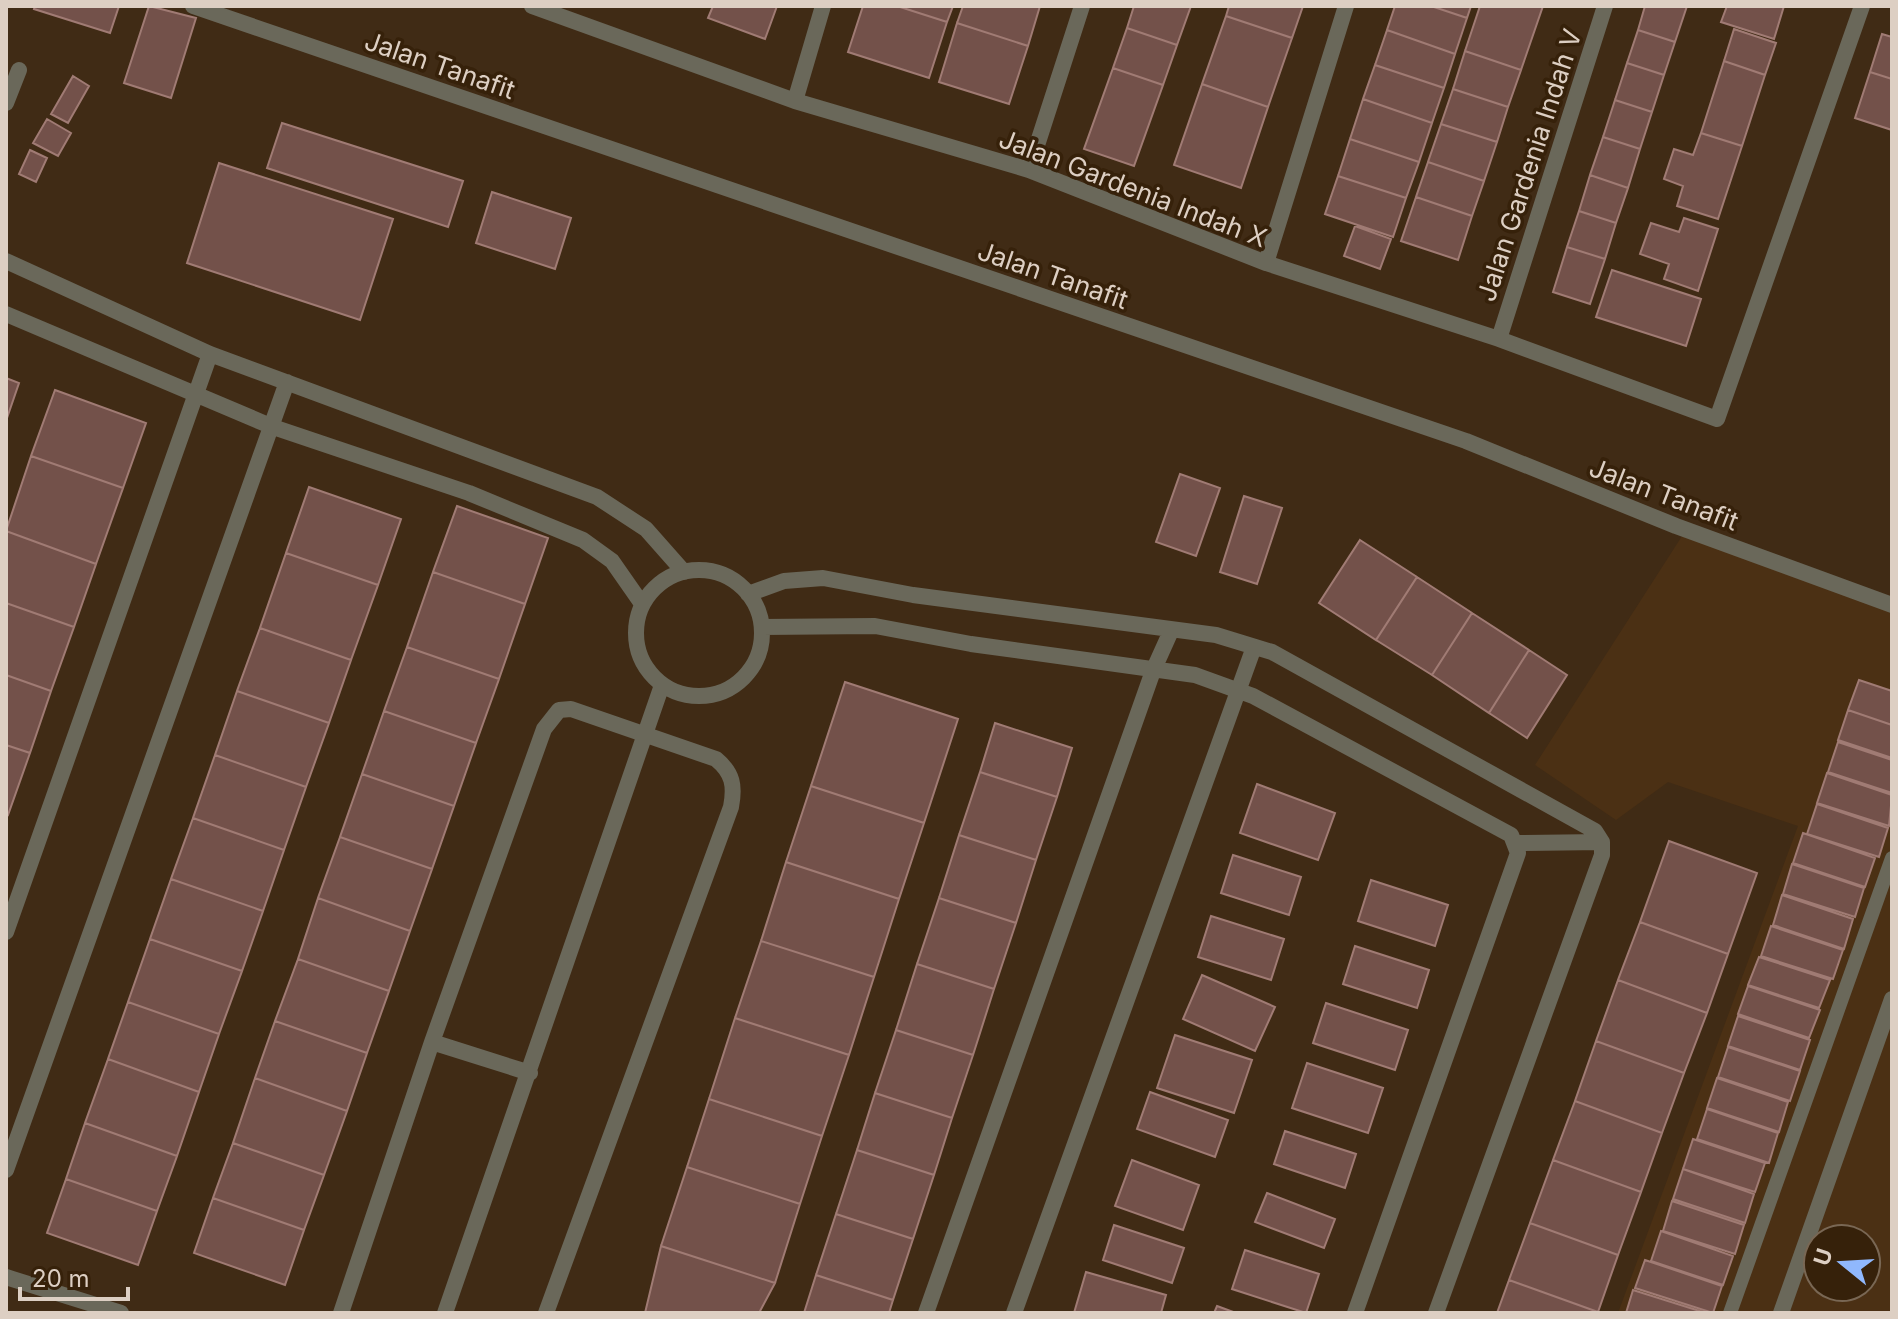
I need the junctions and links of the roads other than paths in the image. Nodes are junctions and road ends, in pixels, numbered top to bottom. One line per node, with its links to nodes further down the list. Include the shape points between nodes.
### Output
1 (193, 6): 24 (street, Jalan Tanafit, via 1466,441)
2 (532, 6): 8 (street, Jalan Gardenia Indah X)
3 (823, 6): 10 (street)
4 (1082, 6): 12 (street)
5 (1346, 6): 14 (street)
6 (1605, 6): 16 (street, Jalan Gardenia Indah V)
7 (1862, 6): 16 (street, Jalan Gardenia Indah X, via 1717,419)
8 (550, 9): 10 (street, Jalan Gardenia Indah X)
9 (19, 70): 11 (street)
10 (795, 101): 12 (street, Jalan Gardenia Indah X)
11 (6, 103)
12 (1029, 170): 14 (street, Jalan Gardenia Indah X)
13 (6, 261): 17 (street)
14 (1266, 263): 16 (street, Jalan Gardenia Indah X)
15 (6, 314): 19 (street)
16 (1499, 339)
17 (210, 354): 18 (street); 19 (street)
18 (287, 382): 20 (street); 21 (street, via 597,497 646,529)
19 (194, 396): 20 (street); 35 (street)
20 (273, 427): 23 (street, via 469,493 583,540 612,561); 39 (street)
21 (684, 572): 22 (street, via 719,573); 23 (street, via 660,584)
22 (748, 594): 25 (street); 26 (street, via 784,581 823,578)
23 (642, 604): 29 (street, via 638,648)
24 (1892, 605)
25 (762, 627): 28 (street, via 875,626); 29 (street, via 755,662 730,688 696,696)
26 (1171, 631): 27 (street, via 1216,635); 28 (street)
27 (1254, 647): 30 (street); 32 (street, via 1272,652 1595,831)
28 (1153, 671): 30 (street, via 1195,675); 46 (street)
29 (662, 685): 31 (street)
30 (1237, 690): 33 (street, via 1511,835); 47 (street)
31 (645, 733): 37 (street, via 571,709 559,710 548,722); 38 (street); 45 (street, via 727,767 733,799)
32 (1602, 842): 33 (street); 49 (street, via 1602,855)
33 (1517, 843): 48 (street, via 1518,853)
34 (1892, 858): 50 (lane)
35 (6, 932)
36 (1892, 999): 41 (street)
37 (432, 1042): 38 (street); 43 (street)
38 (530, 1073): 44 (street)
39 (6, 1170)
40 (6, 1277): 42 (street)
41 (1784, 1312)
42 (121, 1313)
43 (341, 1313)
44 (445, 1313)
45 (546, 1313)
46 (926, 1313)
47 (1014, 1313)
48 (1355, 1313)
49 (1436, 1313)
50 (1730, 1313)

